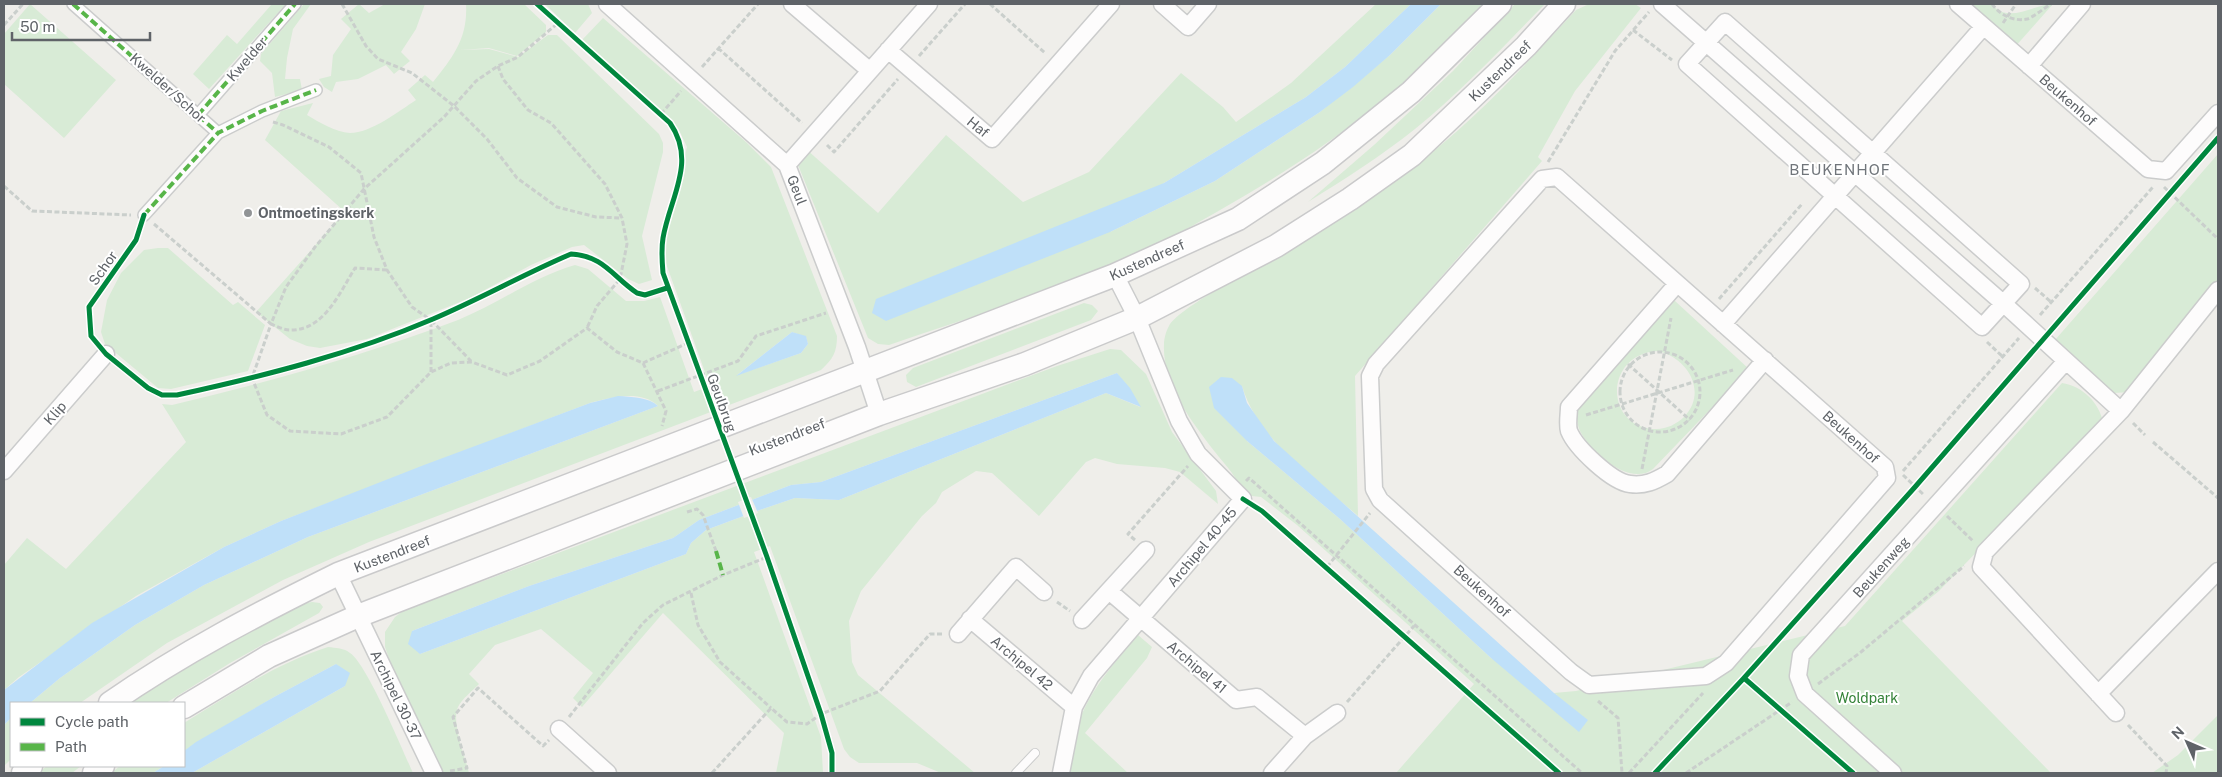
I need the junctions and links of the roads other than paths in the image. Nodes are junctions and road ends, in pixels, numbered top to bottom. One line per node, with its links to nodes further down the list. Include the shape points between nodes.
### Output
1 (73, 4): 21 (street, Kwelder/Schor)
2 (295, 4): 21 (street, Kwelder)
3 (609, 4): 24 (street, Geul)
4 (792, 4): 18 (street)
5 (929, 4): 16 (street)
6 (1111, 4): 16 (street, Haf, via 992,139)
7 (1162, 4): 8 (street, via 1188,27)
8 (1208, 4)
9 (1500, 4): 28 (main road, Kustendreef, via 1411,92 1323,163 1238,219)
10 (1564, 4): 32 (main road, Kustendreef, via 1526,46 1412,155 1276,246)
11 (1958, 4): 14 (street, Beukenhof)
12 (2082, 4): 17 (street, Beukenhof)
13 (1656, 7): 15 (street)
14 (1983, 27): 17 (street, Beukenhof); 23 (street)
15 (1705, 43): 23 (street, via 1725,22); 25 (street); 26 (street, via 1687,64)
16 (888, 50): 18 (street)
17 (2029, 66): 20 (street, Beukenhof, via 2148,169 2166,171)
18 (869, 70): 24 (street)
19 (316, 90): 22 (street)
20 (2218, 113)
21 (198, 115): 22 (street, Kwelder/Schor)
22 (218, 133): 27 (street)
23 (1873, 151): 25 (street); 31 (street, via 2021,284)
24 (787, 165): 37 (street, Geul)
25 (1854, 172): 26 (street); 31 (street)
26 (1834, 195): 31 (street, via 1982,327); 33 (street)
27 (144, 215)
28 (1114, 275): 32 (street, Archipel 40-45); 37 (main road, Kustendreef)
29 (1677, 284): 33 (street, Beukenhof); 35 (street, via 1569,407 1569,430 1581,449 1606,472 1629,484 1652,483 1667,474); 35 (street, Beukenhof, via 1558,177 1542,179 1376,364 1370,376 1374,489 1380,500 1589,685 1706,676 1726,663 1887,478 1885,467)
30 (2218, 290): 38 (street)
31 (2004, 304): 36 (street)
32 (1137, 318): 39 (main road, Kustendreef, via 1025,364); 48 (street, Archipel 40-45, via 1179,421 1198,454 1243,499)
33 (1723, 324): 35 (street, Beukenhof)
34 (106, 354): 40 (street, Klip)
35 (1765, 360)
36 (2066, 360): 38 (street); 65 (street, Beukenweg, via 1801,655 1798,676 1805,694)
37 (866, 373): 39 (street, Geul); 43 (main road, Kustendreef)
38 (2121, 411): 51 (street, via 1985,552 1981,567)
39 (879, 414): 46 (main road, Kustendreef)
40 (4, 471)
41 (1146, 550): 44 (street)
42 (2218, 571): 51 (street)
43 (338, 574): 46 (street, Archipel 30-37); 52 (main road, Kustendreef, via 242,621)
44 (1109, 591): 48 (street, Archipel 41); 49 (street)
45 (1044, 592): 47 (street, via 1016,568)
46 (358, 616): 53 (main road, Kustendreef, via 269,656); 60 (street, Archipel 30-37)
47 (970, 619): 50 (street); 54 (street, Archipel 42)
48 (1140, 619): 54 (street, via 1091,676); 58 (street, Archipel 41, via 1236,700 1257,697)
49 (1082, 620)
50 (958, 634)
51 (2098, 694): 56 (street)
52 (111, 702)
53 (185, 706)
54 (1074, 707): 63 (street)
55 (1337, 713): 58 (street)
56 (2116, 713)
57 (559, 729): 61 (street)
58 (1305, 736): 64 (street)
59 (1035, 753): 62 (lane)
60 (441, 772)
61 (608, 773)
62 (1016, 773)
63 (1061, 773)
64 (1272, 773)
65 (1893, 773)

